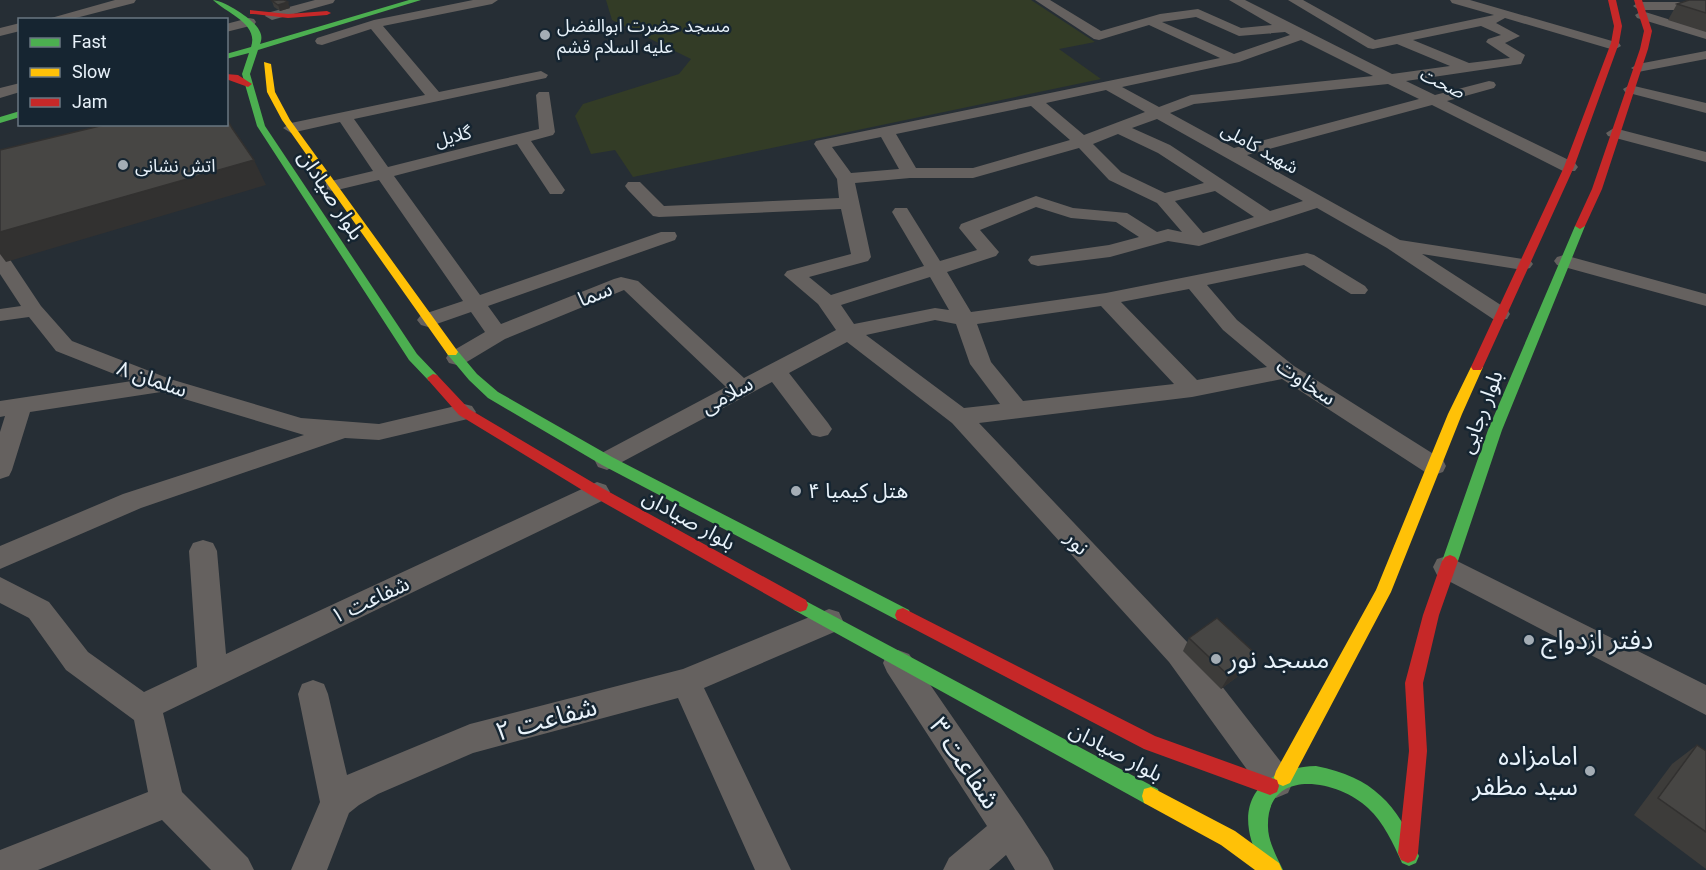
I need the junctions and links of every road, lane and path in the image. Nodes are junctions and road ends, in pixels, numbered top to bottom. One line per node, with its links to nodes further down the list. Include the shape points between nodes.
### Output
1 (68, 0): 19 (street)
2 (130, 0): 19 (street)
3 (217, 0): 22 (main road)
4 (233, 0): 22 (main road)
5 (329, 0): 20 (street)
6 (387, 0): 17 (main road)
7 (417, 0): 32 (main road)
8 (492, 0): 26 (street)
9 (1235, 0): 30 (street, صحت)
10 (1294, 0): 29 (street)
11 (1456, 0): 18 (street)
12 (1612, 0): 37 (main road, بلوار رجایی, via 1618,26)
13 (1046, 1): 24 (street, via 1099,36)
14 (1706, 2): 16 (street)
15 (1157, 5): 21 (street)
16 (1640, 7): 33 (street); 43 (main road, بلوار رجایی, via 1648,31)
17 (352, 10): 20 (main road); 36 (main road)
18 (1508, 15): 25 (street); 37 (street)
19 (86, 16): 23 (street)
20 (272, 16): 22 (main road)
21 (1176, 16): 24 (street); 30 (street, via 1198,13 1239,32)
22 (251, 17): 27 (street); 34 (main road); 36 (main road)
23 (68, 18)
24 (1150, 21): 41 (street)
25 (1484, 22): 35 (street); 42 (street, via 1513,36 1493,42 1518,55 1516,62)
26 (374, 24): 32 (street); 54 (street)
27 (228, 27)
28 (18, 28): 31 (street)
29 (1345, 29): 30 (street); 35 (street, via 1373,45)
30 (1294, 31): 41 (street, via 1267,49); 47 (street, صحت)
31 (0, 32)
32 (320, 35): 36 (main road); 44 (main road, via 296,41)
33 (1706, 35)
34 (228, 37)
35 (1400, 40): 42 (street)
36 (262, 42): 38 (main road); 40 (main road); 44 (main road, بلوار صیادان); 48 (main road, بلوار صیادان, via 246,74)
37 (1614, 46): 64 (main road, بلوار رجایی)
38 (228, 47)
39 (1706, 55): 43 (street)
40 (228, 56)
41 (1234, 58): 49 (street)
42 (1468, 68): 47 (street)
43 (1638, 68): 51 (main road, بلوار رجایی)
44 (266, 70): 61 (main road, بلوار صیادان, via 271,92)
45 (541, 75): 54 (street)
46 (228, 76): 48 (main road)
47 (1390, 79): 56 (street, صحت); 59 (street, via 1191,100)
48 (248, 84): 62 (main road, بلوار صیادان)
49 (1108, 85): 55 (street); 59 (street, شهید کاملی)
50 (1489, 85): 56 (street)
51 (1630, 89): 58 (street); 64 (main road, بلوار رجایی)
52 (18, 90): 57 (street)
53 (544, 95): 66 (street, گلایل, via 547,132)
54 (436, 98): 60 (street)
55 (1034, 100): 65 (street); 67 (street)
56 (1434, 100): 68 (street); 70 (street, صحت)
57 (7, 106)
58 (1706, 108)
59 (1160, 114): 63 (street); 68 (street, شهید کاملی)
60 (344, 117): 61 (street); 72 (street)
61 (288, 124): 62 (main road); 75 (main road, بلوار صیادان)
62 (261, 126): 114 (main road, بلوار صیادان, via 413,357)
63 (1120, 129): 67 (street); 74 (street, via 1164,149)
64 (1600, 129): 69 (street); 70 (main road, بلوار رجایی); 87 (main road, بلوار رجایی, via 1597,189)
65 (887, 132): 71 (street); 73 (street, via 822,144)
66 (522, 139): 72 (street, گلایل); 77 (street)
67 (1082, 142): 71 (street, via 973,172); 78 (street, via 1115,176)
68 (1233, 154): 79 (street, شهید کاملی)
69 (1706, 157)
70 (1569, 167): 90 (main road, بلوار رجایی)
71 (910, 173): 73 (street)
72 (384, 174): 75 (street, گلایل); 98 (street)
73 (846, 179): 80 (street)
74 (1218, 185): 78 (street); 82 (street)
75 (333, 186): 103 (main road, بلوار صیادان)
76 (634, 186): 80 (street, via 658,212)
77 (556, 190)
78 (1163, 199): 85 (street)
79 (1318, 202): 82 (street); 86 (street, شهید کاملی)
80 (849, 203): 97 (street, via 861,257 794,275)
81 (901, 212): 91 (street)
82 (1268, 218): 85 (street)
83 (668, 236): 98 (street)
84 (1154, 239): 85 (street, via 1168,235); 89 (street, via 1110,251); 91 (street, via 1121,217 1071,213 1035,201 968,228 989,252)
85 (1199, 240)
86 (1394, 244): 90 (street); 100 (street, شهید کاملی)
87 (1566, 256): 94 (street); 96 (street); 124 (main road, بلوار رجایی, via 1495,430)
88 (0, 259): 99 (street, سلمان ۸)
89 (1038, 260)
90 (1523, 264): 100 (main road, بلوار رجایی)
91 (937, 270): 97 (street); 102 (street)
92 (1193, 282): 93 (street, سلامی, via 1307,259); 95 (street, سلامی); 108 (street, سخاوت, via 1230,325)
93 (1358, 290)
94 (1706, 290)
95 (1106, 298): 102 (street, سلامی); 111 (street)
96 (1706, 300)
97 (829, 302): 104 (street, via 841,315)
98 (475, 303): 103 (street); 105 (street)
99 (34, 310): 101 (street); 109 (street, سلمان ۸, via 64,346)
100 (1500, 314): 119 (main road, بلوار رجایی)
101 (0, 315)
102 (965, 319): 104 (street, سلامی, via 934,314); 113 (street, via 981,364)
103 (428, 320): 106 (main road, بلوار صیادان)
104 (848, 332): 107 (street, سلامی); 115 (street, نور)
105 (497, 334): 106 (street, سما); 110 (street, سما, via 610,287 631,285)
106 (457, 358): 118 (main road, بلوار صیادان, via 493,395)
107 (775, 370): 110 (street, سلامی); 117 (street)
108 (1286, 371): 111 (street); 119 (street, سخاوت)
109 (162, 384): 112 (street); 116 (street, سلمان ۸, via 301,426)
110 (741, 388): 118 (street, سلامی)
111 (1192, 389): 113 (street)
112 (10, 408): 120 (street)
113 (1017, 410): 115 (street)
114 (464, 412): 116 (street, سلمان ۸, via 379,432); 121 (main road, بلوار صیادان)
115 (960, 417): 133 (street, نور, via 1179,653)
116 (346, 429): 123 (street, via 132,501)
117 (820, 429)
118 (607, 461): 133 (main road, بلوار صیادان, via 1150,743)
119 (1434, 466): 133 (main road, بلوار رجایی, via 1383,592)
120 (0, 470)
121 (597, 492): 126 (main road, بلوار صیادان); 128 (street, شفاعت ۱)
122 (203, 551): 128 (street)
123 (0, 558)
124 (1447, 567): 131 (street); 137 (main road, بلوار رجایی, via 1414,683 1418,751)
125 (0, 589): 132 (street, via 39,610 77,661)
126 (829, 621): 127 (main road, بلوار صیادان); 129 (street, شفاعت ۲)
127 (893, 656): 136 (street, شفاعت ۳); 144 (main road, بلوار صیادان, via 1228,838)
128 (213, 674): 132 (street, شفاعت ۱)
129 (686, 682): 135 (street, شفاعت ۲, via 470,739 366,783); 141 (street)
130 (313, 694): 135 (street)
131 (1706, 701)
132 (142, 708): 134 (street, via 150,719)
133 (1276, 782): 137 (main road, via 1299,773 1317,773 1355,787 1388,816); 144 (main road, بلوار رجایی, via 1261,799 1257,813 1257,832)
134 (167, 801): 138 (street); 139 (street)
135 (338, 802): 140 (street)
136 (1010, 830): 142 (street); 143 (street, شفاعت ۳)
137 (1408, 853): 145 (main road)
138 (0, 868)
139 (236, 870)
140 (309, 870)
141 (773, 870)
142 (961, 870)
143 (1036, 870)
144 (1272, 870)
145 (1411, 870)

